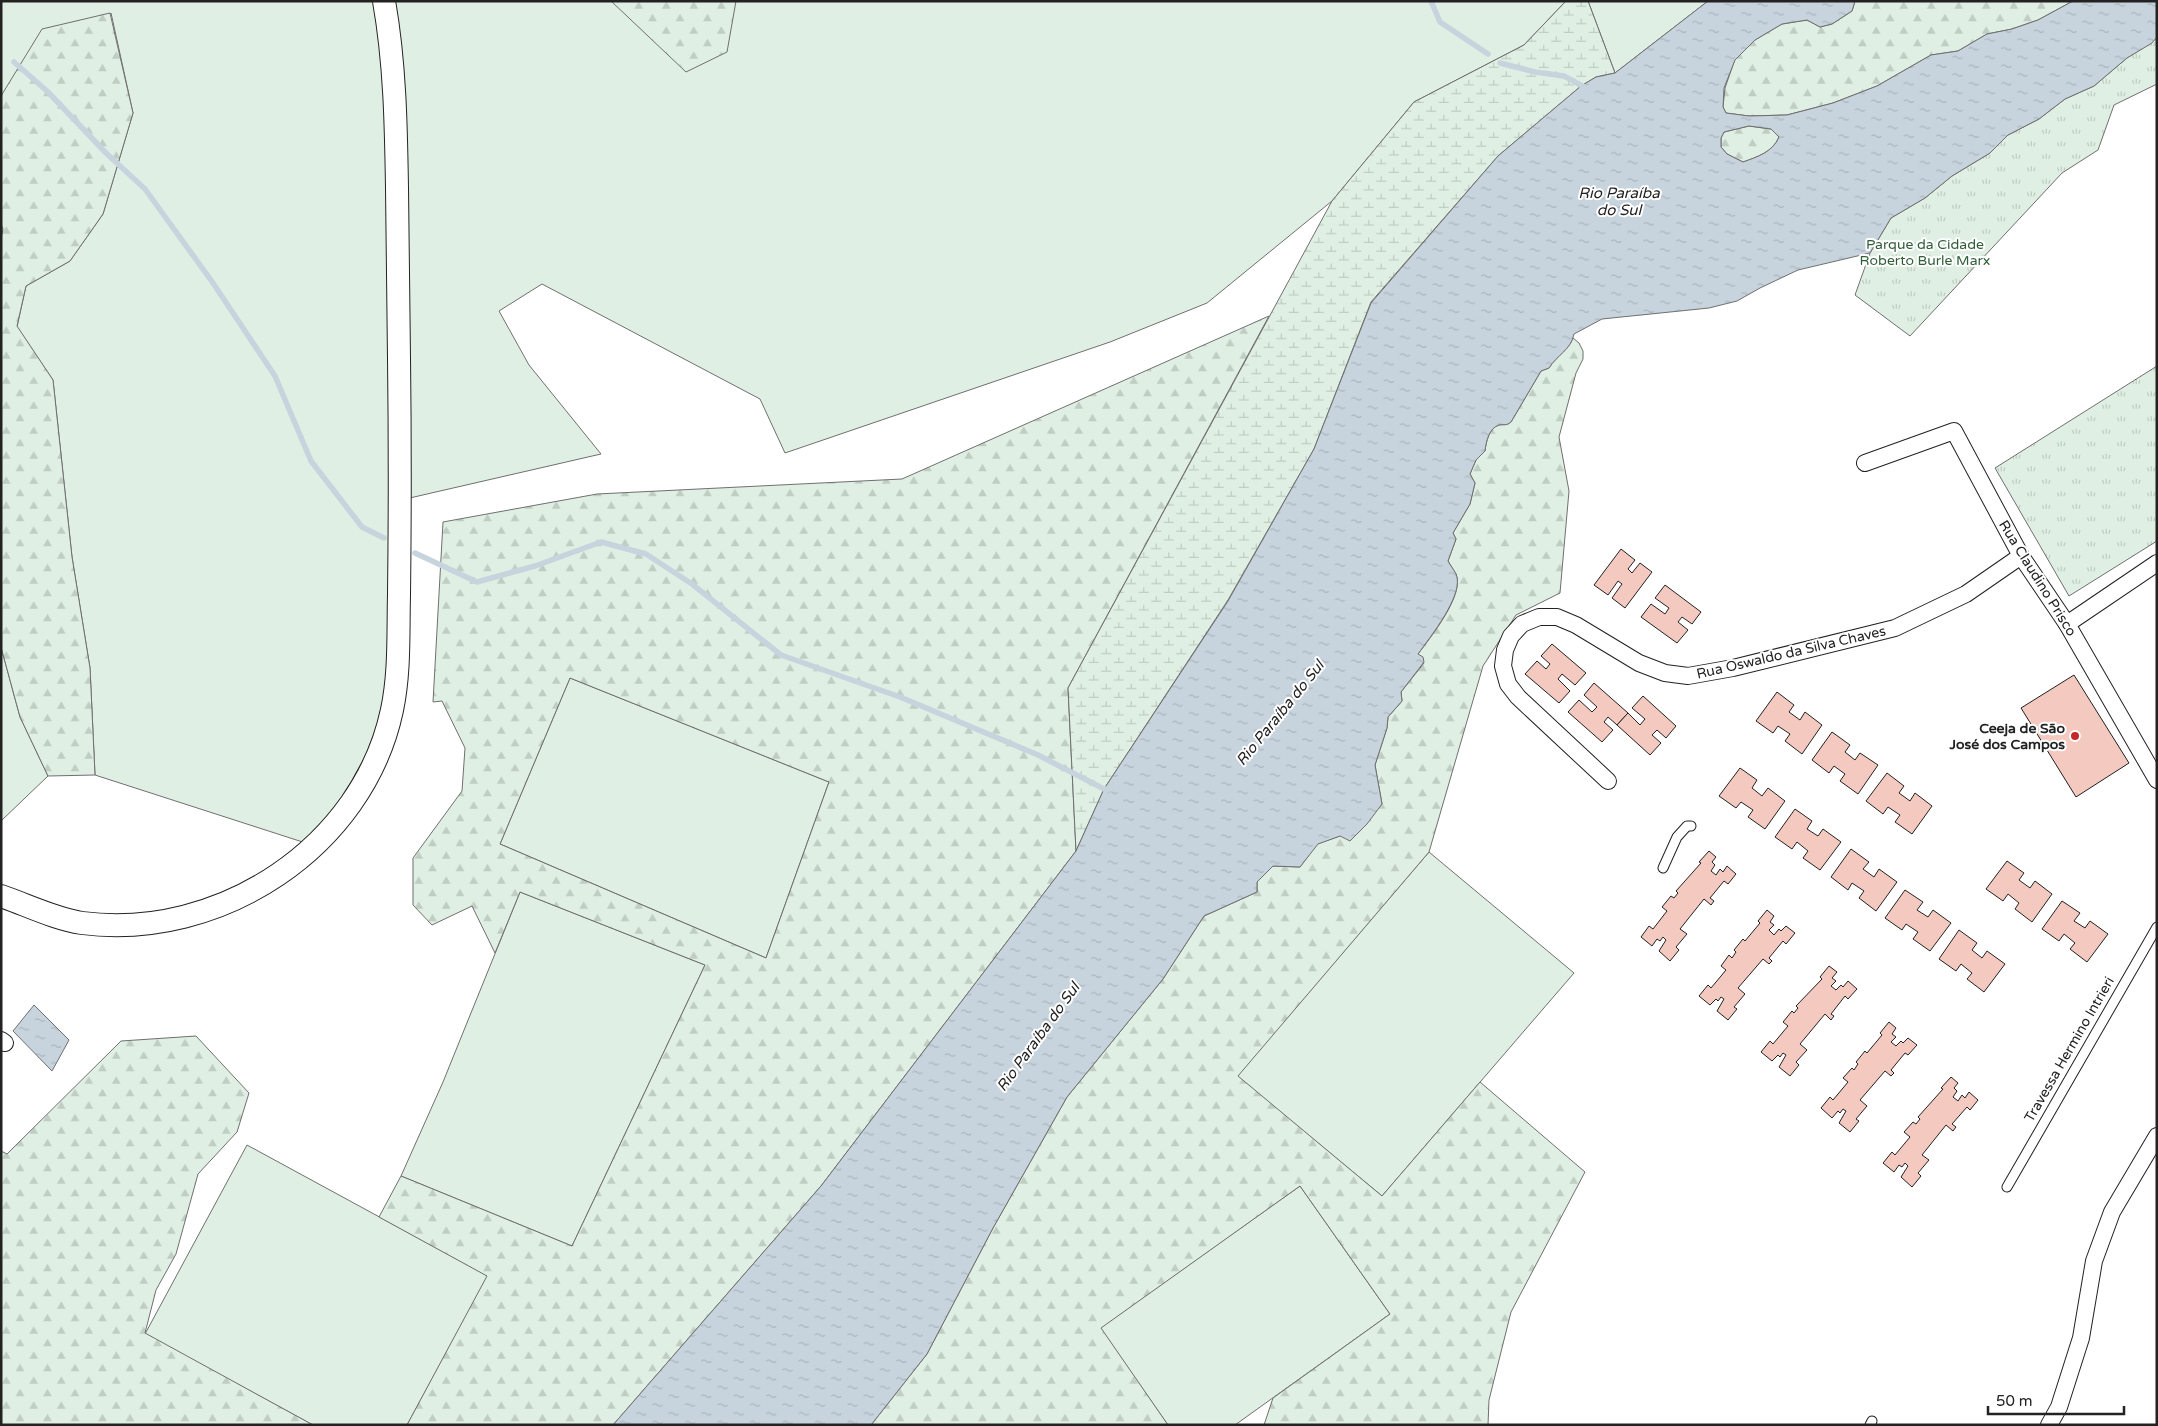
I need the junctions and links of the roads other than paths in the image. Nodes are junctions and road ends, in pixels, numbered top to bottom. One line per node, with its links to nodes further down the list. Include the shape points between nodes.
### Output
1 (384, 1): 10 (main road, via 396,100 401,500 397,674 388,725 376,757 340,819 315,846 274,878 204,912 167,922 82,923)
2 (1865, 463): 3 (street, Rua Claudino Prisco, via 1954,431)
3 (2021, 556): 5 (street, Rua Claudino Prisco); 7 (street, Rua Oswaldo da Silva Chaves, via 1966,594 1895,628 1688,676 1665,673 1639,663 1557,617 1539,617 1522,624 1505,650 1503,666 1508,684)
4 (2157, 563): 5 (street)
5 (2067, 624): 6 (street, Rua Claudino Prisco)
6 (2157, 780)
7 (1608, 781)
8 (1691, 826): 9 (lane, via 1677,837)
9 (1664, 868)
10 (1, 896)
11 (2157, 926): 13 (lane, Travessa Hermino Intrieri)
12 (2157, 1136): 14 (street, via 2112,1212 2094,1261 2081,1338 2059,1407)
13 (2007, 1186)
14 (2049, 1425)

